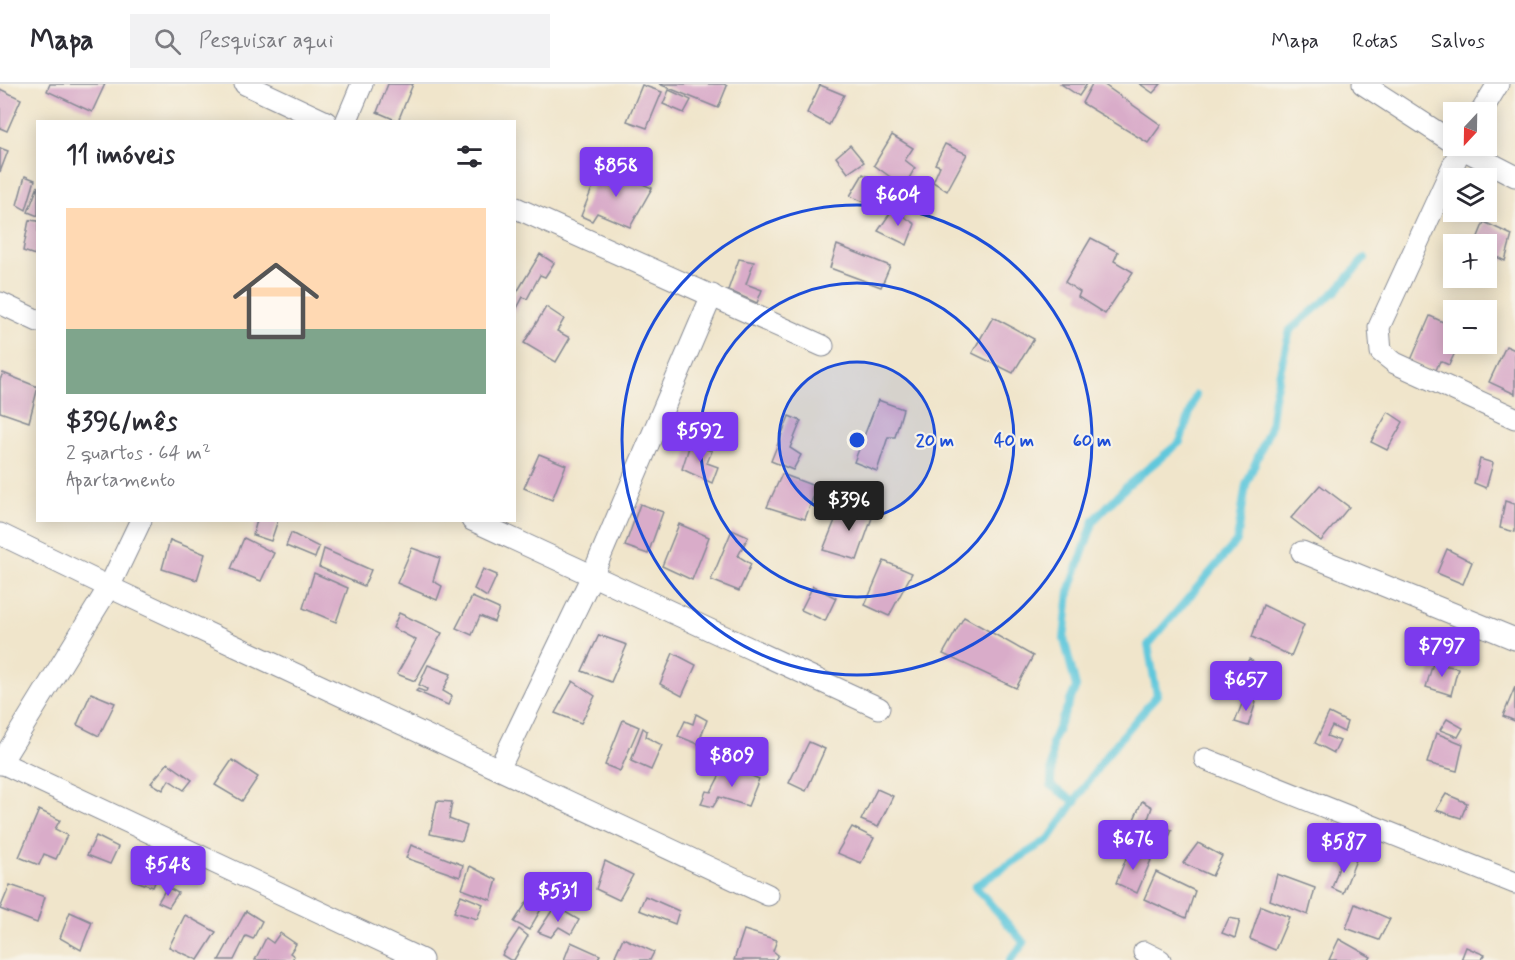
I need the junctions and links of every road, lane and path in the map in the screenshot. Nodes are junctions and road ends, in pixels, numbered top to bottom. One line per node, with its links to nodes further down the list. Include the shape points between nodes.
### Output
1 (245, 84): 6 (street)
2 (362, 84): 7 (street)
3 (1364, 84): 8 (street)
4 (1498, 84): 5 (street)
5 (1487, 102)
6 (322, 120)
7 (347, 120)
8 (1443, 136)
9 (1454, 156): 17 (street, via 1379,327 1382,352 1395,363)
10 (1477, 156): 11 (street)
11 (1515, 176)
12 (516, 208): 13 (street)
13 (712, 295): 16 (street); 22 (street)
14 (0, 303): 15 (street)
15 (36, 320)
16 (824, 345)
17 (1515, 418)
18 (140, 522): 23 (street)
19 (476, 522): 22 (street)
20 (0, 534): 23 (street)
21 (1302, 552): 24 (street)
22 (592, 576): 25 (street); 28 (street)
23 (109, 587): 27 (street); 28 (street)
24 (1515, 639)
25 (879, 708)
26 (1205, 759): 29 (street)
27 (0, 763): 31 (street)
28 (499, 769): 30 (street)
29 (1515, 883)
30 (768, 896)
31 (422, 960)

